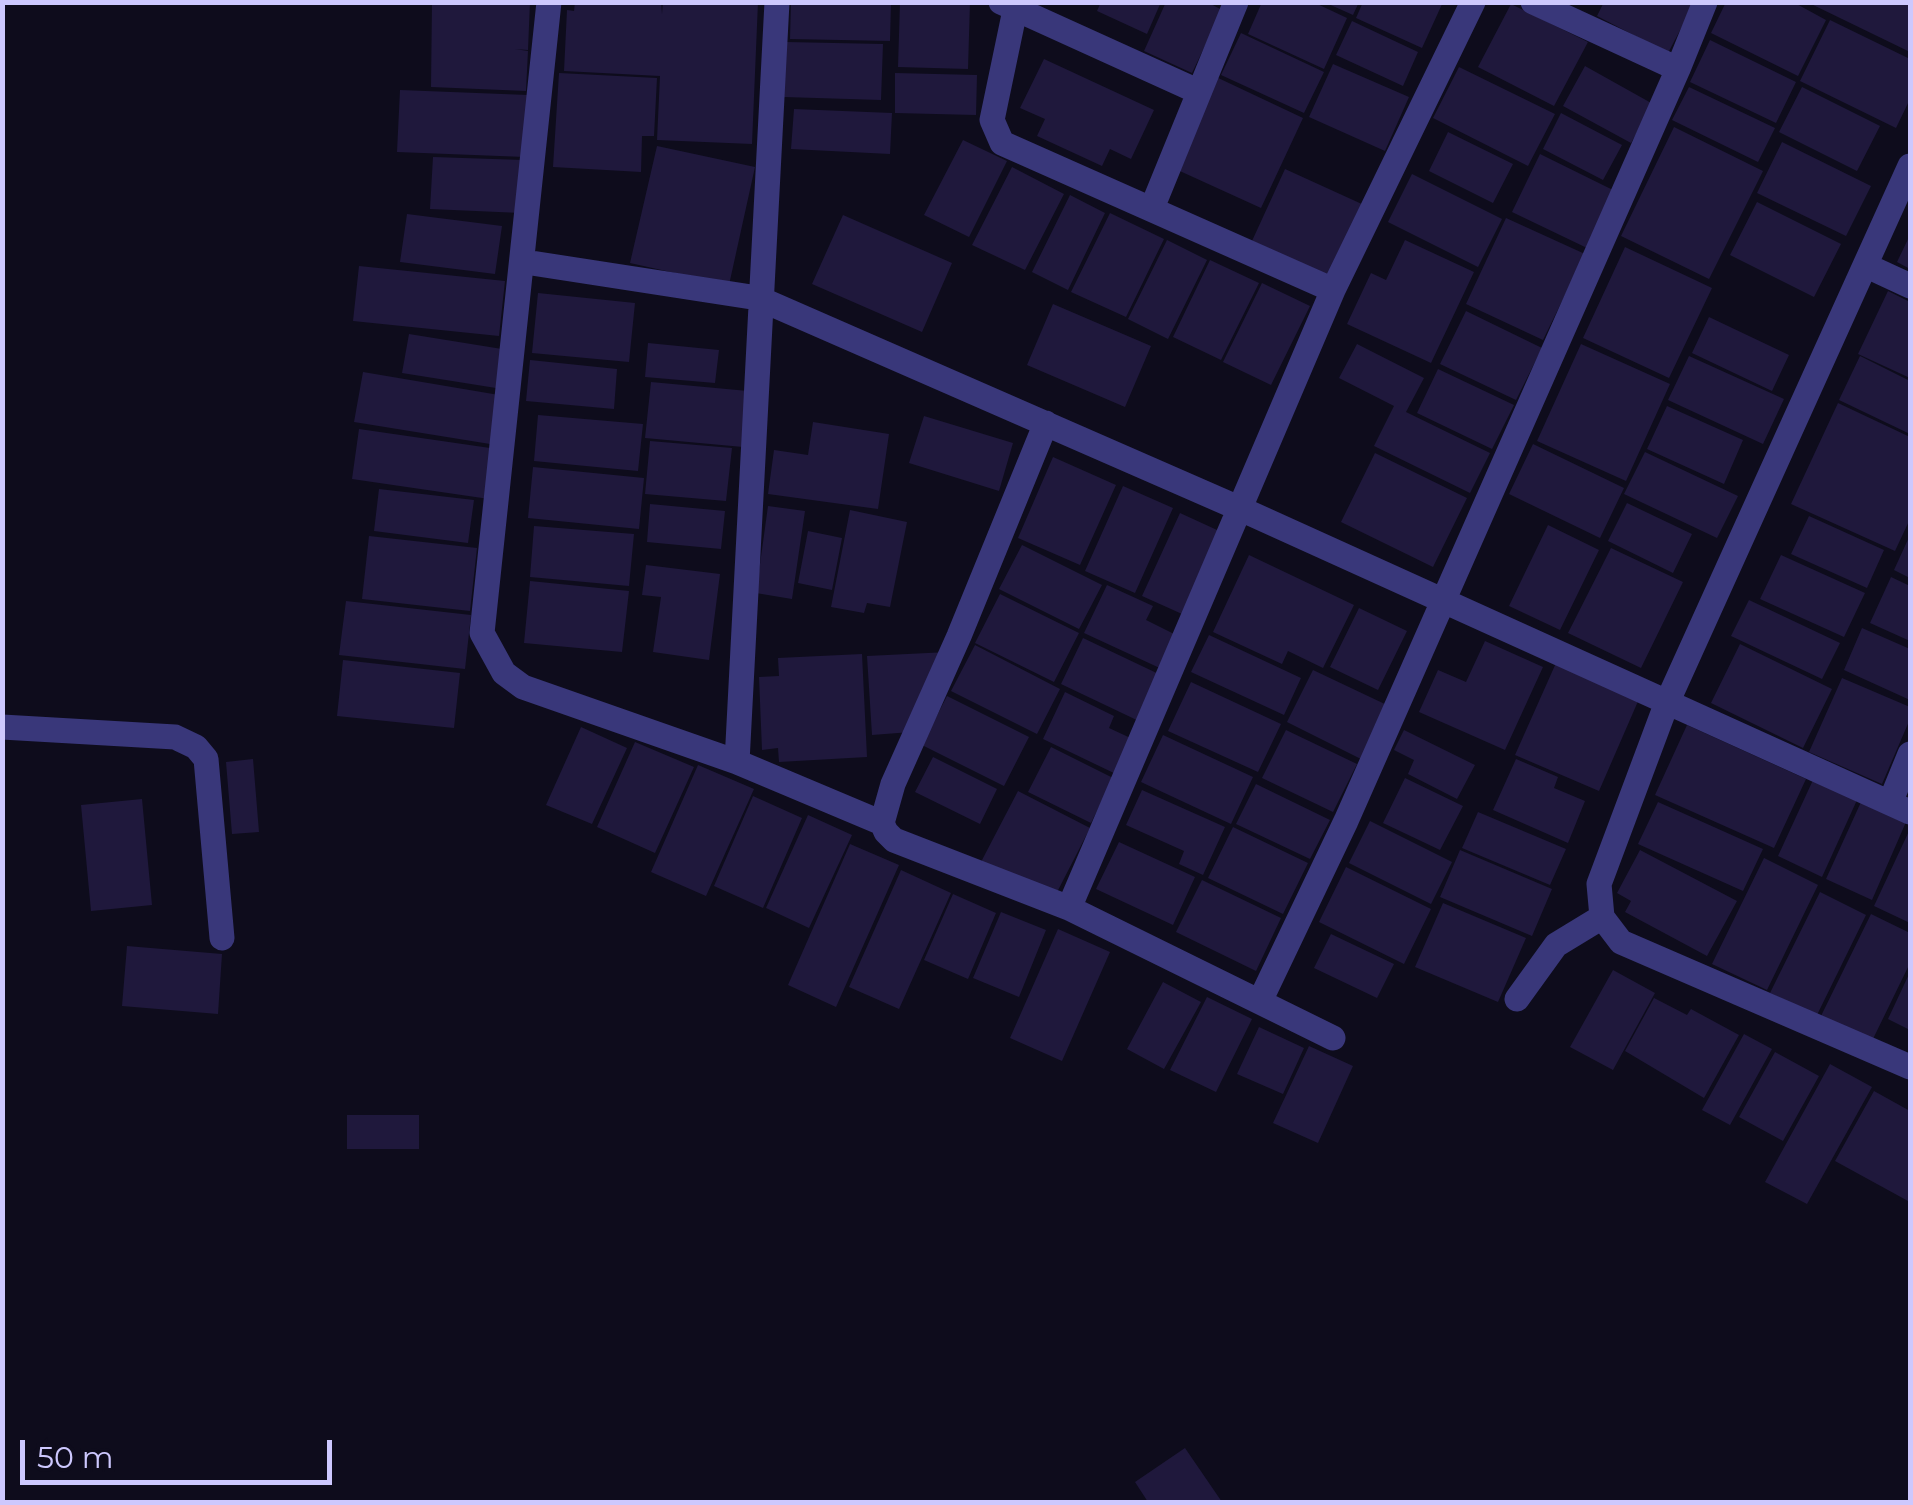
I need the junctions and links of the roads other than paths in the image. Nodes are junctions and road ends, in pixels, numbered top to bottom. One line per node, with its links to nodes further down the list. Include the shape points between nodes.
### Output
1 (549, 2): 12 (street)
2 (777, 2): 16 (street)
3 (1236, 2): 9 (street)
4 (1473, 2): 15 (street)
5 (1532, 2): 8 (street)
6 (1705, 2): 8 (street)
7 (1008, 6): 9 (street); 11 (street, via 994,132 1002,143)
8 (1678, 69): 19 (street)
9 (1197, 91): 11 (street)
10 (1910, 166): 13 (street)
11 (1152, 208): 15 (street)
12 (524, 262): 16 (street); 23 (street, via 482,633 486,644 523,687)
13 (1867, 266): 14 (street); 20 (street)
14 (1910, 286)
15 (1334, 290): 18 (street)
16 (758, 298): 17 (street); 23 (street)
17 (1046, 423): 18 (street); 25 (street, via 892,784)
18 (1243, 510): 19 (street); 26 (street)
19 (1444, 600): 20 (street); 29 (street)
20 (1666, 705): 24 (street); 27 (street, via 1599,884)
21 (2, 727): 28 (street, via 174,737 196,747 206,759)
22 (1910, 754): 24 (street)
23 (737, 762): 25 (street)
24 (1900, 807)
25 (882, 822): 26 (street, via 894,840)
26 (1069, 908): 29 (street)
27 (1602, 917): 30 (street, via 1556,945); 32 (street, via 1621,942)
28 (222, 938)
29 (1262, 999): 31 (street)
30 (1518, 1000)
31 (1332, 1038)
32 (1910, 1067)

